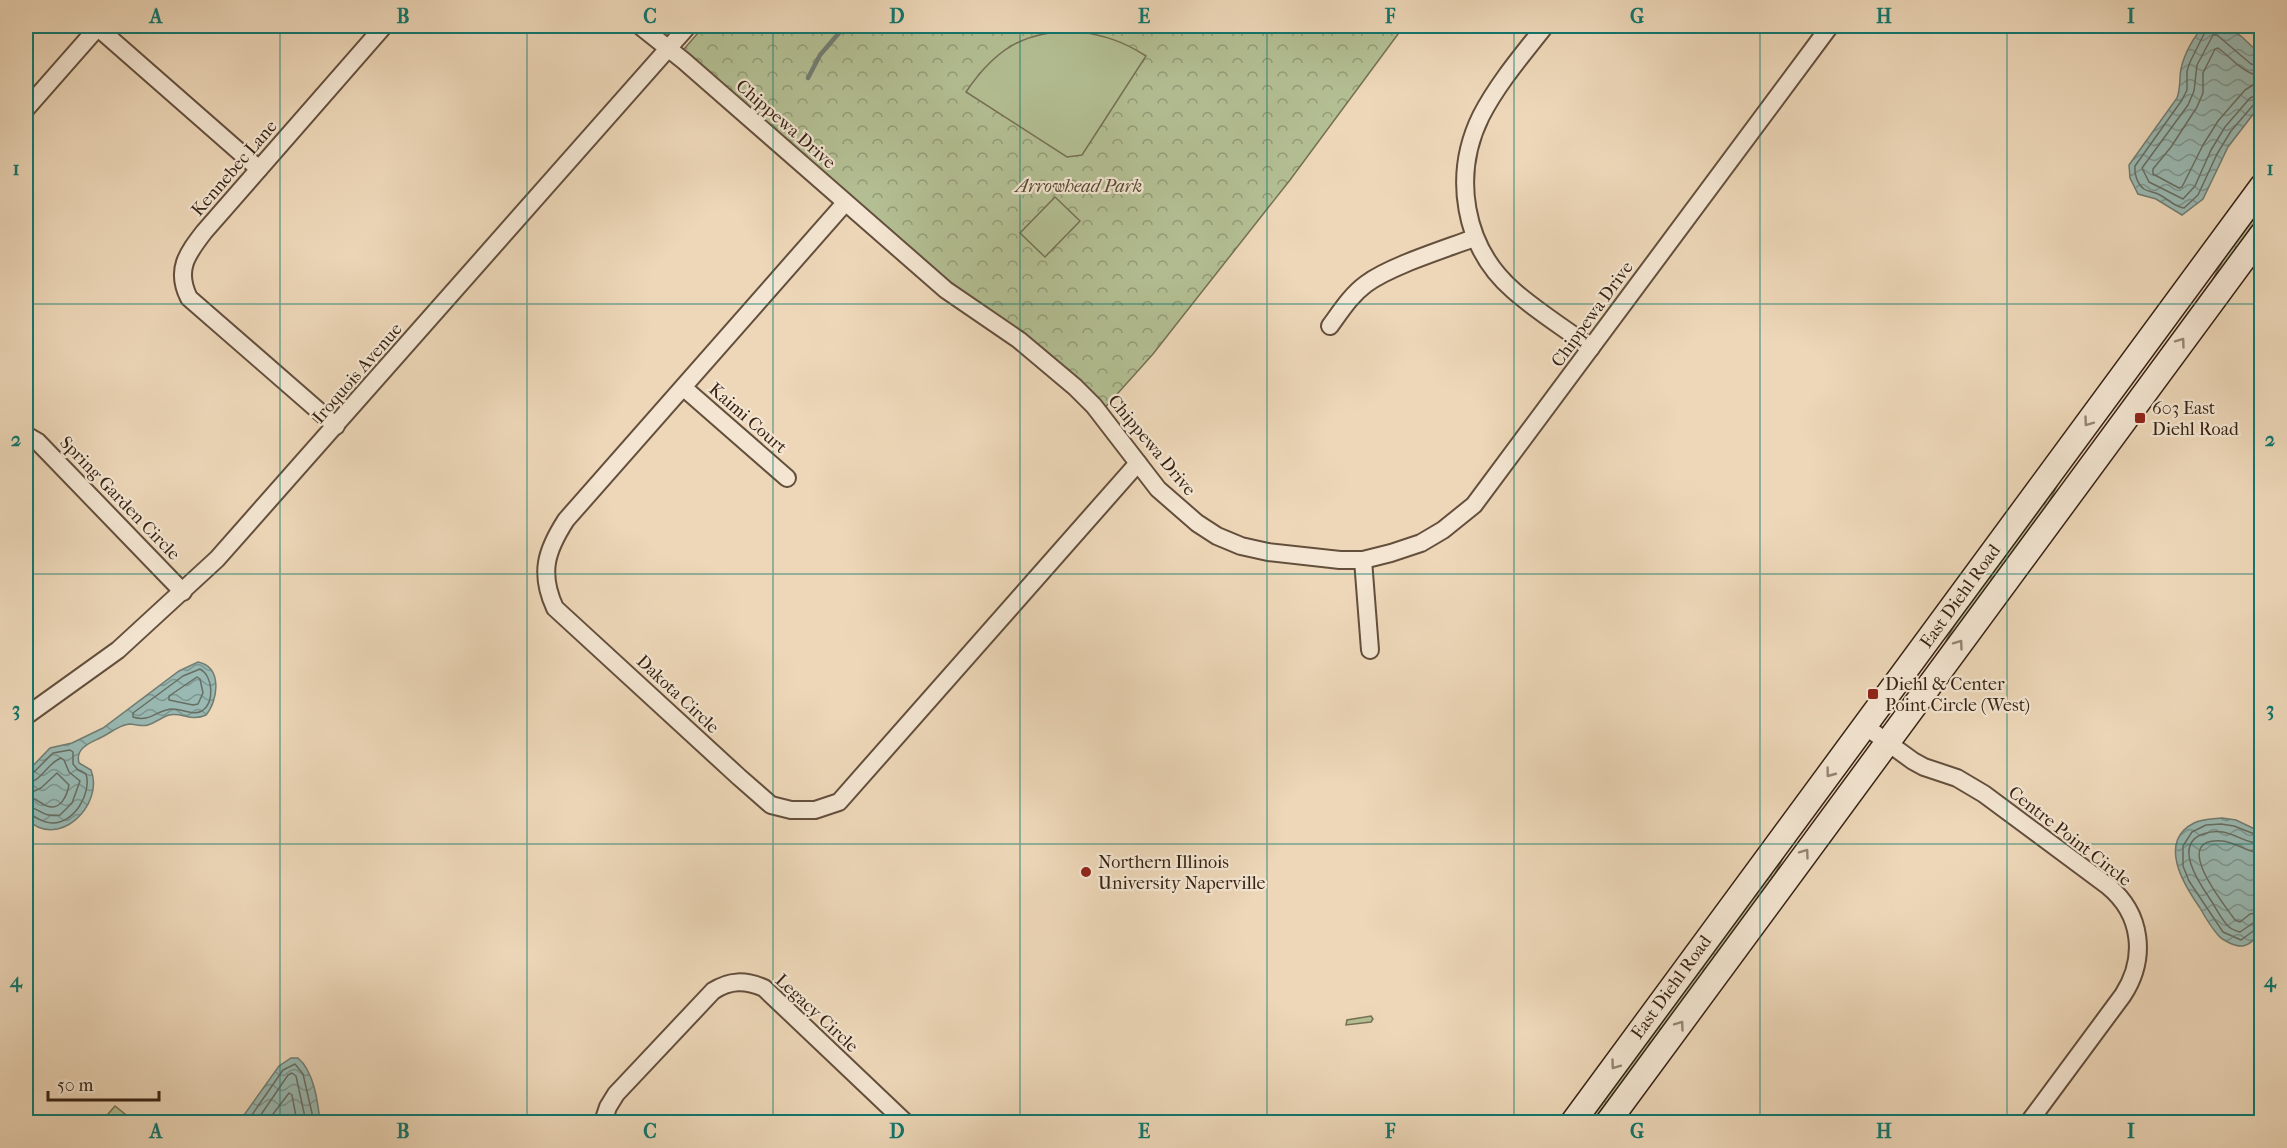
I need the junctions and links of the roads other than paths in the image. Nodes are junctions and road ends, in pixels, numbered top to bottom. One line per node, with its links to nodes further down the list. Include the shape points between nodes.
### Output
1 (97, 26): 8 (street); 9 (street)
2 (384, 26): 9 (street, Kennebec Lane)
3 (640, 26): 7 (street, Chippewa Drive)
4 (688, 26): 7 (street, Iroquois Avenue)
5 (1545, 26): 13 (street, via 1494,94 1475,129 1465,187)
6 (1830, 26): 15 (street, Chippewa Drive)
7 (667, 49): 11 (street, Chippewa Drive); 17 (street, Iroquois Avenue)
8 (26, 109)
9 (259, 169): 17 (street, Kennebec Lane, via 190,250 182,275 183,286 189,298)
10 (2262, 186): 25 (street, East Diehl Road, one-way to 25)
11 (845, 203): 16 (street, Dakota Circle); 19 (street, Chippewa Drive, via 946,290 1018,340 1075,387)
12 (2262, 234): 26 (street, East Diehl Road, one-way to 12)
13 (1474, 238): 14 (street, via 1367,283); 15 (street, via 1513,291)
14 (1330, 326)
15 (1591, 348): 21 (street, Chippewa Drive, via 1474,505 1421,543)
16 (684, 388): 19 (street, Dakota Circle, via 566,520 546,560 549,594 555,608 759,795 782,809 815,810 838,802); 20 (street, Kaimi Court)
17 (336, 426): 22 (street, Iroquois Avenue, via 225,551)
18 (26, 435): 22 (street, Spring Garden Circle, via 38,442)
19 (1138, 463): 21 (street, Chippewa Drive, via 1176,506 1216,536 1260,551)
20 (787, 478)
21 (1364, 560): 23 (street)
22 (183, 592): 24 (street, Iroquois Avenue, via 118,650)
23 (1370, 650)
24 (26, 716)
25 (1865, 726): 26 (street, Centre Point Circle); 29 (street, East Diehl Road, one-way to 29)
26 (1887, 741): 30 (street, East Diehl Road, one-way to 26); 31 (street, Centre Point Circle, via 1924,766 1957,778 1984,794 2115,891 2132,918 2139,945 2131,982)
27 (603, 1122): 28 (street, Legacy Circle, via 616,1094 713,991 723,985 751,982 764,988)
28 (905, 1122)
29 (1573, 1122)
30 (1608, 1122)
31 (2029, 1122)

